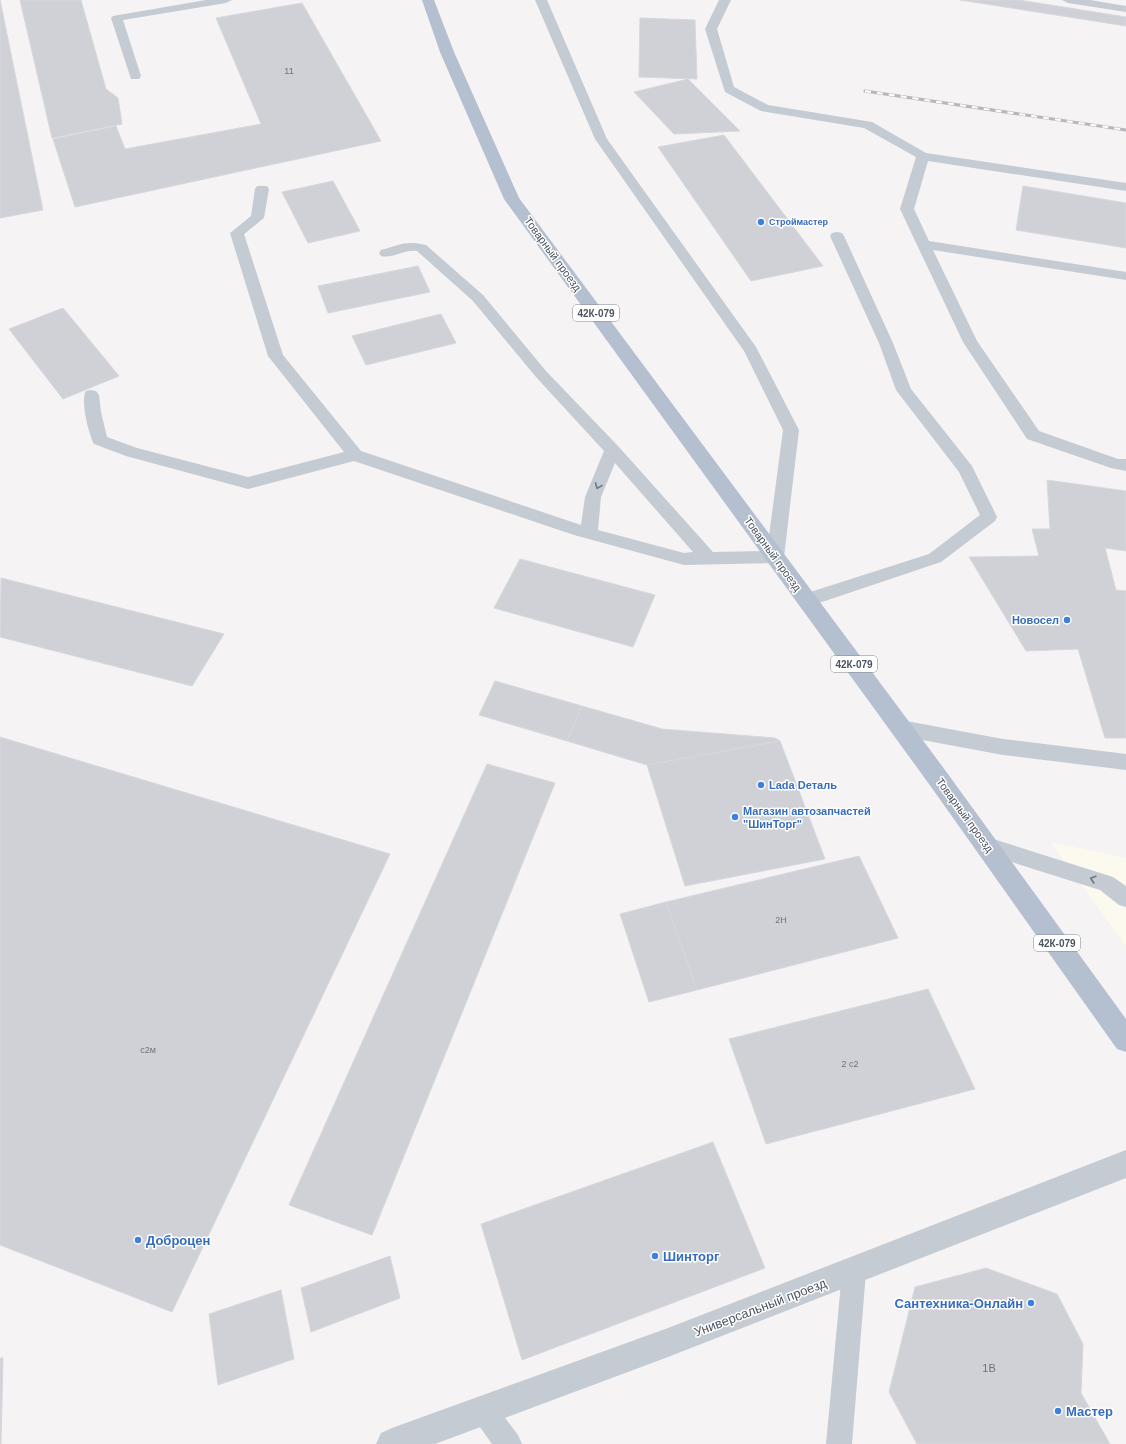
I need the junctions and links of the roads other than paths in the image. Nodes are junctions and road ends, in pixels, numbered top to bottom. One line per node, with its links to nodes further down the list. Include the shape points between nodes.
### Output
1 (226, 0): 7 (lane, via 117,18)
2 (428, 0): 20 (main road, Товарный проезд / 42К-079, via 447,52 512,199)
3 (541, 0): 20 (lane, via 601,139 750,350 791,430)
4 (725, 0): 8 (lane, via 711,29 729,89 765,108 868,125)
5 (1068, 0): 6 (lane)
6 (1126, 9)
7 (135, 76)
8 (923, 156): 9 (lane); 12 (lane, via 908,209)
9 (1126, 187)
10 (262, 189): 17 (lane, via 257,218 237,233 276,356)
11 (837, 236): 22 (lane, via 886,343 904,390 966,470 989,517 935,558)
12 (924, 244): 14 (lane); 18 (lane, via 970,342 1034,435)
13 (386, 253): 16 (lane, via 410,246 420,248 478,298 541,374)
14 (1126, 276)
15 (91, 395): 17 (lane, via 100,440 132,452 248,483)
16 (612, 450): 19 (lane, one-way to 19, via 593,497); 21 (lane)
17 (355, 455): 19 (lane)
18 (1126, 465)
19 (589, 533): 21 (lane, via 684,559)
20 (775, 557): 21 (lane); 22 (main road, Товарный проезд / 42К-079)
21 (709, 559)
22 (807, 600): 23 (main road, Товарный проезд / 42К-079)
23 (901, 728): 24 (lane, via 1003,747); 25 (main road, Товарный проезд / 42К-079)
24 (1126, 762)
25 (987, 846): 26 (lane, one-way to 25, via 1106,882); 27 (main road, Товарный проезд / 42К-079)
26 (1126, 898)
27 (1126, 1040)
28 (1126, 1164): 29 (street, Универсальный проезд)
29 (854, 1272): 30 (street, Универсальный проезд); 33 (lane)
30 (484, 1411): 31 (street, Универсальный проезд); 32 (lane)
31 (392, 1444)
32 (509, 1444)
33 (839, 1444)

